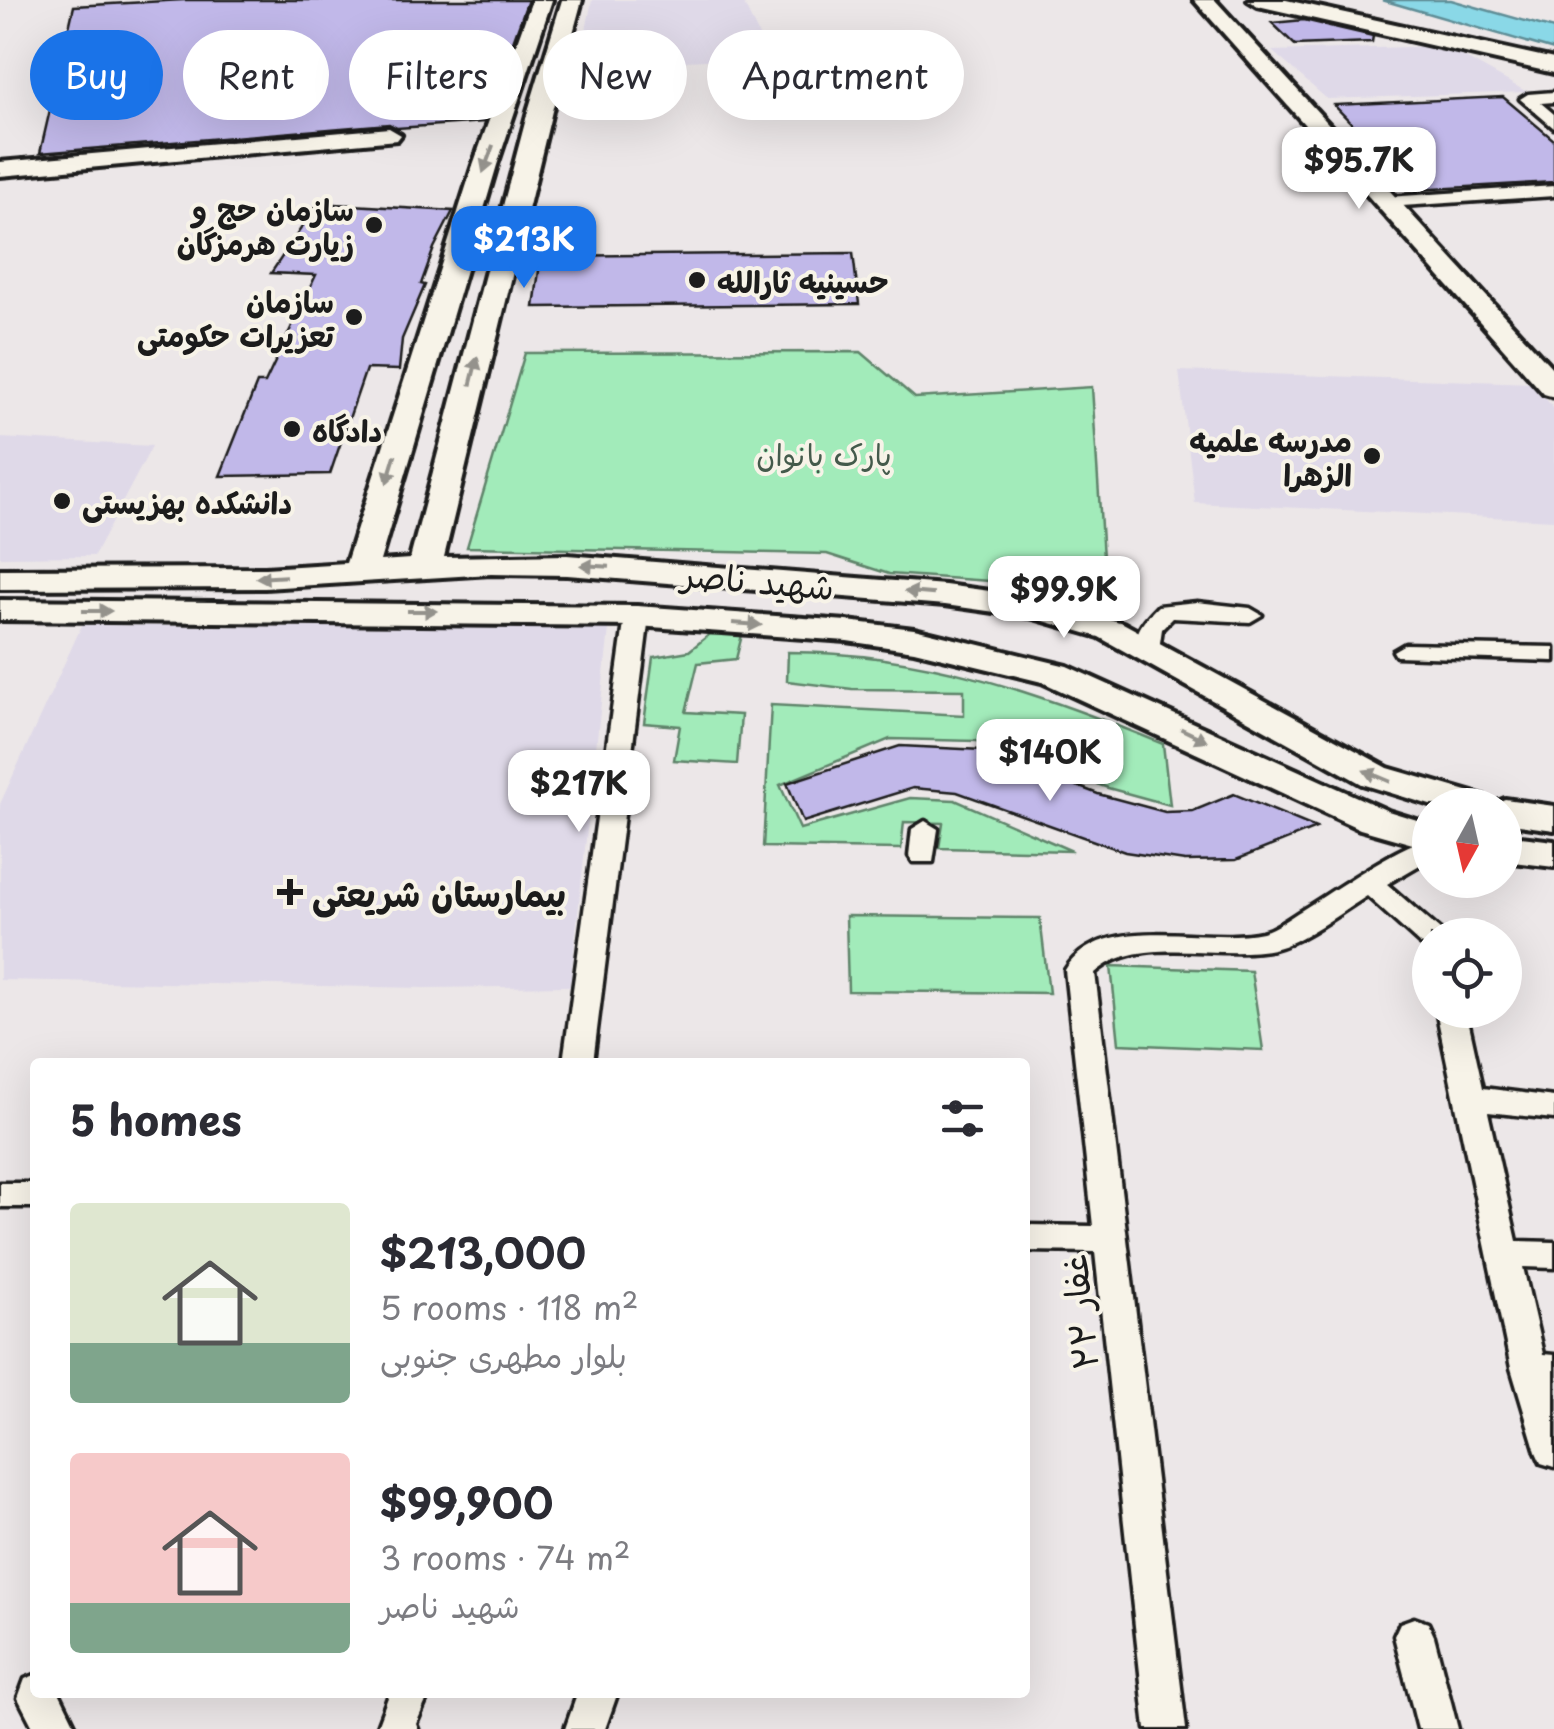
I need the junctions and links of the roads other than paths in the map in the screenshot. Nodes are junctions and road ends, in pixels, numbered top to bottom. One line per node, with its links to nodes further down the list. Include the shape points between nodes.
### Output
1 (542, 0): 6 (street)
2 (572, 0): 5 (street)
3 (1204, 0): 15 (street)
4 (1258, 0): 7 (street)
5 (563, 30)
6 (523, 55)
7 (1554, 66)
8 (1554, 97): 11 (street, via 1528,99)
9 (543, 102): 17 (street)
10 (501, 120): 16 (street, one-way to 16)
11 (1554, 122)
12 (389, 135): 13 (street)
13 (8, 170)
14 (1554, 190): 15 (street)
15 (1387, 202): 18 (street)
16 (436, 324): 17 (street); 20 (street, one-way to 20)
17 (486, 324): 19 (street, one-way to 17)
18 (1554, 388)
19 (425, 568): 20 (street, شهید ناصر); 22 (street, شهید ناصر, one-way to 19, via 653,569)
20 (360, 571): 21 (street, شهید ناصر, one-way to 21, via 235,579)
21 (0, 579)
22 (1008, 604): 26 (street, شهید ناصر, via 1078,618); 29 (street, via 1032,620 1031,637)
23 (8, 612): 25 (street, شهید ناصر, one-way to 25)
24 (1250, 615): 26 (street, via 1166,612 1150,628)
25 (636, 616): 29 (street, شهید ناصر, one-way to 29, via 847,631); 41 (street)
26 (1149, 651): 30 (street, via 1081,652 1073,671); 31 (street, شهید ناصر, one-way to 26, via 1375,776 1277,726)
27 (1405, 651): 28 (street)
28 (1554, 654)
29 (987, 656): 30 (street, شهید ناصر)
30 (1084, 686): 34 (street, شهید ناصر, one-way to 34, via 1374,820)
31 (1414, 788)
32 (1522, 813): 33 (street)
33 (1554, 818)
34 (1412, 831)
35 (1522, 850): 36 (street)
36 (1554, 854)
37 (1412, 858): 38 (street, غفار ۲۲)
38 (1370, 884): 39 (street); 47 (street, غفار ۲۲, via 1272,940 1155,942 1101,951 1080,970)
39 (1412, 921)
40 (1455, 1028): 42 (street)
41 (579, 1058)
42 (1469, 1098): 43 (street); 48 (street)
43 (1554, 1108)
44 (0, 1195): 45 (street)
45 (30, 1195)
46 (1030, 1238): 47 (street)
47 (1110, 1238): 59 (street, غفار ۲۲)
48 (1503, 1254): 49 (street); 50 (street)
49 (1554, 1255)
50 (1542, 1368): 51 (street)
51 (1554, 1452)
52 (1414, 1636): 60 (street)
53 (38, 1698): 56 (street)
54 (407, 1698): 57 (street)
55 (596, 1698): 58 (street)
56 (57, 1729)
57 (398, 1729)
58 (585, 1729)
59 (1166, 1729)
60 (1438, 1729)

